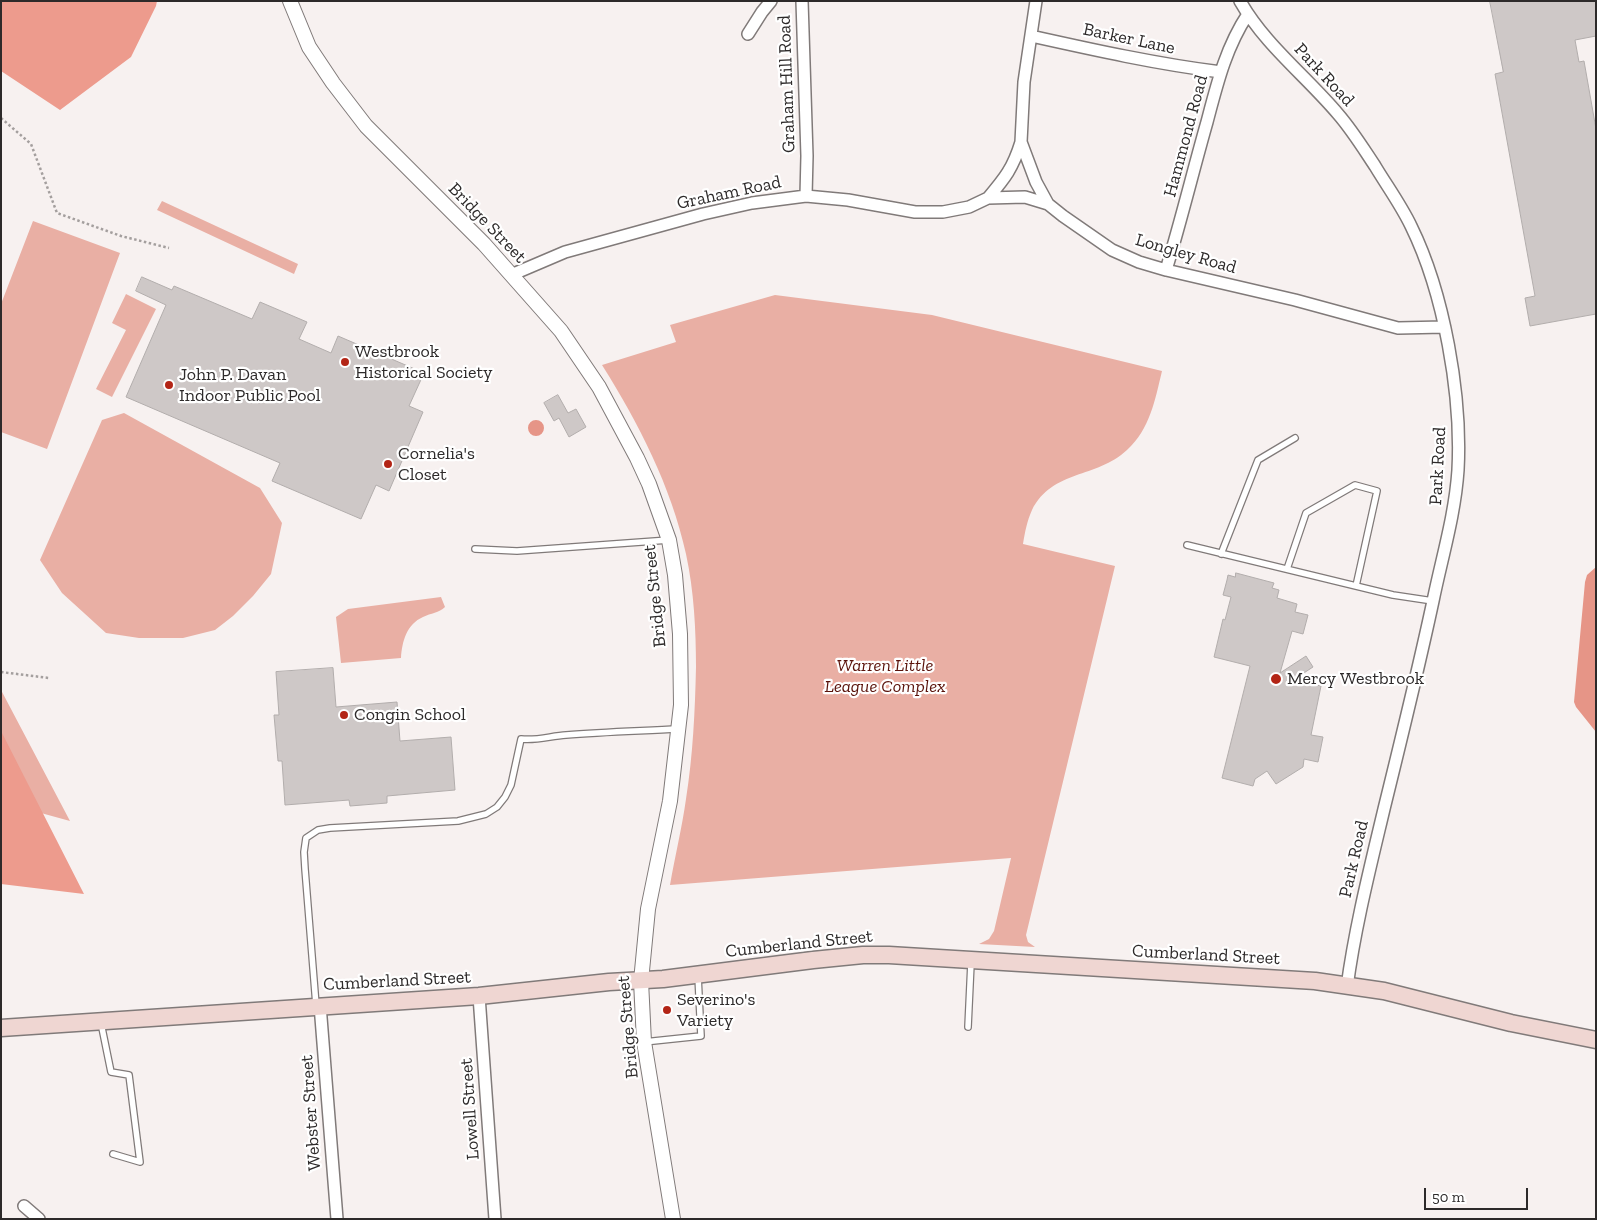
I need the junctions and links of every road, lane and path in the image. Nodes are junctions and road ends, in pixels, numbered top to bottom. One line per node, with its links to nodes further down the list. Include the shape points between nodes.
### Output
1 (290, 1): 17 (street, Bridge Street, via 309,47 366,126)
2 (771, 1): 7 (street, Graham Hill Road)
3 (802, 1): 12 (street, Graham Hill Road)
4 (1036, 1): 8 (street, Longley Road)
5 (1240, 1): 6 (street, Park Road)
6 (1248, 14): 9 (street, Hammond Road, via 1236,32); 18 (street, Park Road, via 1279,52 1338,113 1394,196 1411,226 1429,273)
7 (748, 34)
8 (1031, 36): 9 (street, Barker Lane, via 1186,68); 11 (street, Longley Road, via 1024,82)
9 (1221, 72): 16 (street, Hammond Road)
10 (1, 118): 15 (path, via 31,144 57,212 121,236)
11 (1021, 142): 13 (street, Graham Road, via 1007,176); 14 (street, Longley Road)
12 (806, 196): 13 (street, Graham Road, via 915,212 943,212 969,207); 17 (street, Graham Road, via 703,214 565,252)
13 (988, 198): 14 (street, Graham Road, via 1025,197)
14 (1048, 204): 16 (street, Longley Road, via 1112,250)
15 (169, 248)
16 (1166, 270): 18 (street, Longley Road, via 1398,328)
17 (512, 275): 20 (street, Bridge Street, via 561,331 599,387 649,484)
18 (1444, 327): 26 (street, Park Road, via 1458,418 1458,470 1451,527)
19 (1295, 438): 23 (lane, via 1258,460)
20 (669, 540): 22 (lane, via 517,551); 29 (street, Bridge Street, via 680,634)
21 (1188, 545): 23 (lane)
22 (476, 549)
23 (1221, 554): 24 (lane)
24 (1287, 569): 25 (lane); 25 (lane, via 1306,512 1355,485 1377,491)
25 (1356, 586): 26 (lane)
26 (1433, 601): 33 (street, Park Road, via 1365,887)
27 (1, 672): 28 (path)
28 (49, 678)
29 (678, 729): 32 (street, Bridge Street, via 670,801 648,909); 35 (lane, via 521,739 511,785 501,802 486,814 458,821 330,828 318,830 306,838 308,924)
30 (971, 960): 31 (main road, Cumberland Street, via 863,955); 33 (main road, Cumberland Street, via 1315,981); 37 (lane)
31 (698, 975): 32 (main road, Cumberland Street); 40 (lane, via 701,1036)
32 (641, 981): 34 (main road, Cumberland Street); 40 (street, Bridge Street)
33 (1347, 987): 39 (main road, Cumberland Street, via 1384,991 1511,1024)
34 (480, 996): 35 (main road, Cumberland Street); 45 (street, Lowell Street)
35 (318, 1006): 36 (main road, Cumberland Street); 44 (street, Webster Street)
36 (101, 1021): 38 (main road, Cumberland Street); 41 (lane, via 111,1072 129,1075 140,1162)
37 (968, 1027)
38 (1, 1028)
39 (1596, 1040)
40 (644, 1042): 46 (street, Bridge Street)
41 (113, 1154)
42 (24, 1206): 43 (street)
43 (39, 1219)
44 (337, 1219)
45 (495, 1219)
46 (674, 1219)

